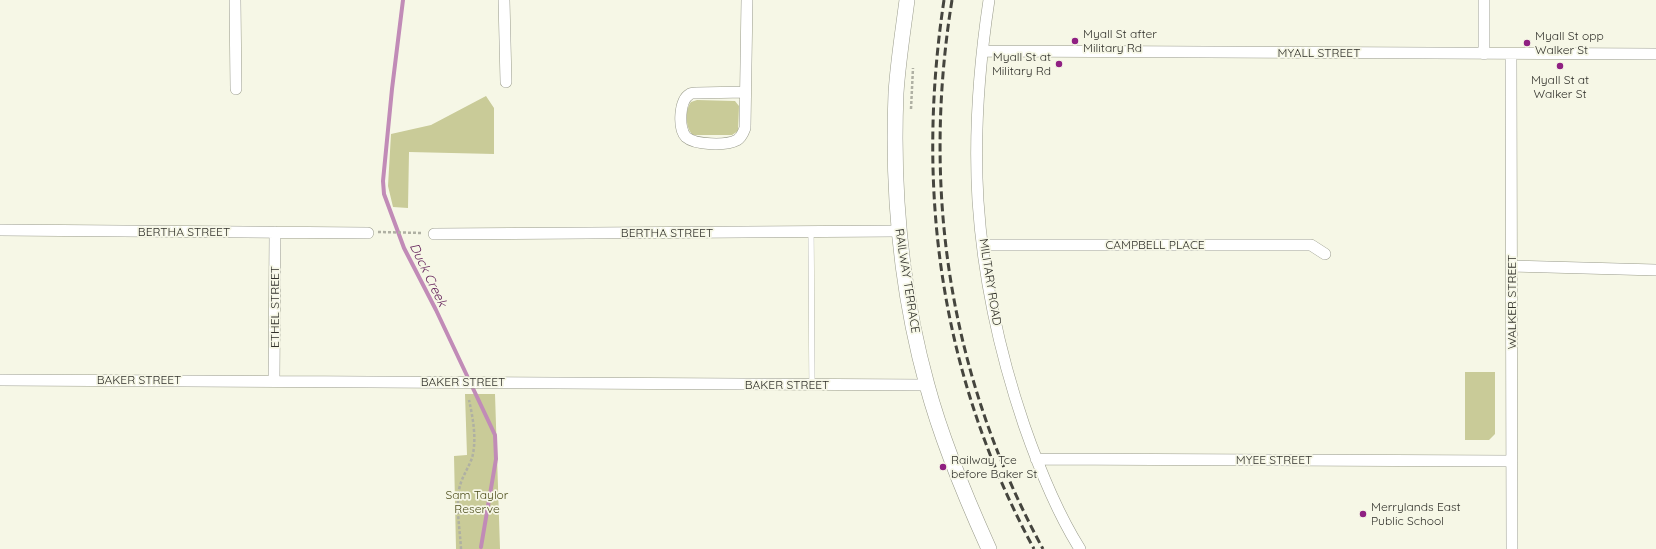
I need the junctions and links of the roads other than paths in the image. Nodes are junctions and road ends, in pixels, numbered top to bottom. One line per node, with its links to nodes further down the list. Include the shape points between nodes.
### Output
1 (235, 0): 12 (street)
2 (504, 0): 11 (street)
3 (747, 0): 13 (street)
4 (907, 0): 15 (main road, RAILWAY TERRACE, via 896,93 897,206)
5 (989, 0): 7 (street, MILITARY ROAD)
6 (1484, 0): 8 (street)
7 (983, 51): 8 (street, MYALL STREET); 20 (street, MILITARY ROAD, via 976,155)
8 (1484, 54): 9 (street, MYALL STREET)
9 (1511, 54): 10 (street, MYALL STREET); 22 (street, WALKER STREET)
10 (1656, 54)
11 (506, 82)
12 (236, 89)
13 (745, 92): 13 (street, via 745,128 737,140 731,143 698,143 690,141 684,135 681,108 689,94)
14 (0, 230): 16 (street, BERTHA STREET)
15 (900, 231): 17 (street, BERTHA STREET); 27 (main road, RAILWAY TERRACE, via 914,332)
16 (275, 232): 18 (street, BERTHA STREET); 25 (street, ETHEL STREET)
17 (811, 232): 19 (street, BERTHA STREET); 26 (lane)
18 (368, 233)
19 (434, 234)
20 (983, 245): 21 (street, CAMPBELL PLACE, via 1311,245); 28 (street, MILITARY ROAD, via 1000,341 1014,394)
21 (1325, 254)
22 (1511, 266): 23 (street); 29 (street, WALKER STREET)
23 (1656, 270)
24 (0, 380): 25 (street, BAKER STREET)
25 (274, 381): 26 (street, BAKER STREET)
26 (812, 385): 27 (street, BAKER STREET)
27 (927, 385): 30 (main road, RAILWAY TERRACE, via 960,482)
28 (1036, 459): 29 (street, MYEE STREET); 31 (street, MILITARY ROAD, via 1066,526)
29 (1512, 461): 32 (street, WALKER STREET)
30 (989, 549)
31 (1080, 549)
32 (1512, 549)

